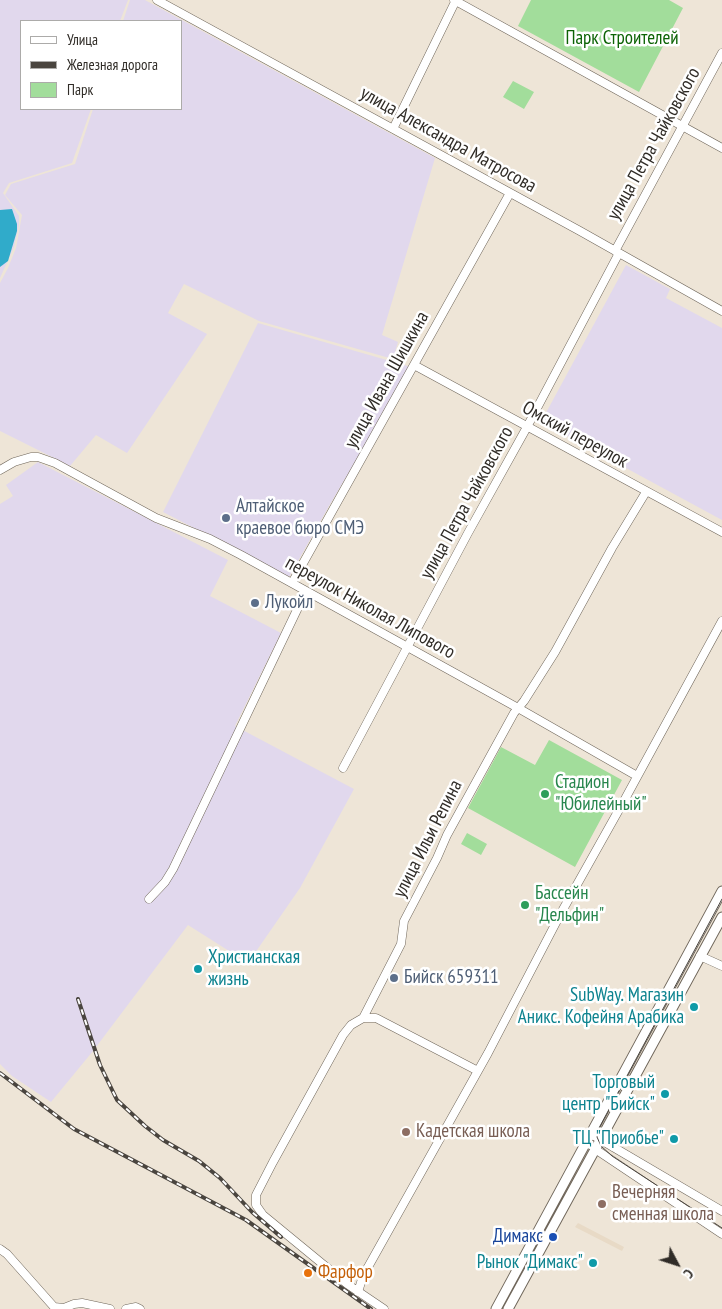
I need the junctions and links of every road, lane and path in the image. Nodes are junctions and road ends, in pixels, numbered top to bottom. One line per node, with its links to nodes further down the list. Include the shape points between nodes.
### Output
1 (157, 0): 5 (street, улица Александра Матросова)
2 (455, 0): 4 (street); 5 (street)
3 (722, 53): 4 (street, улица Петра Чайковского)
4 (683, 125): 6 (street); 8 (street, улица Петра Чайковского)
5 (393, 129): 7 (street, улица Александра Матросова)
6 (722, 148)
7 (510, 193): 8 (street, улица Александра Матросова); 10 (street, улица Ивана Шишкина)
8 (617, 252): 9 (street, улица Александра Матросова); 11 (street, улица Петра Чайковского)
9 (722, 311)
10 (414, 365): 11 (street, Омский переулок); 15 (street, улица Ивана Шишкина)
11 (527, 427): 13 (street, Омский переулок); 19 (street, улица Петра Чайковского)
12 (0, 470): 15 (street, переулок Николая Липового, via 26,458 43,459 156,518 210,539)
13 (646, 492): 14 (street, Омский переулок); 20 (street, улица Ильи Репина, via 555,652)
14 (722, 532)
15 (292, 583): 16 (street, переулок Николая Липового)
16 (306, 591): 19 (street, переулок Николая Липового); 24 (street, via 177,861 165,882)
17 (722, 621): 18 (street)
18 (719, 633): 22 (street)
19 (408, 647): 20 (street, переулок Николая Липового); 21 (street, улица Петра Чайковского)
20 (518, 708): 22 (street, переулок Николая Липового); 28 (street, улица Ильи Репина, via 404,920 401,944)
21 (343, 768)
22 (637, 776): 29 (street)
23 (722, 891): 30 (main road)
24 (149, 899)
25 (722, 917): 26 (main road)
26 (700, 956): 27 (street); 31 (main road)
27 (722, 966)
28 (363, 1018): 29 (street, via 376,1018); 38 (street, улица Ильи Репина, via 351,1025 338,1043 256,1195 256,1205 263,1215)
29 (478, 1071): 38 (street, via 363,1276)
30 (591, 1134): 31 (street); 34 (main road)
31 (600, 1140): 32 (main road); 33 (street)
32 (595, 1149): 35 (main road); 36 (street)
33 (722, 1211)
34 (548, 1212): 35 (main road); 44 (main road)
35 (558, 1218): 45 (main road)
36 (722, 1234)
37 (0, 1249): 39 (street)
38 (358, 1292): 43 (street)
39 (53, 1308): 40 (street, via 82,1303)
40 (110, 1309)
41 (126, 1309): 42 (street)
42 (140, 1309)
43 (384, 1309)
44 (496, 1309)
45 (508, 1309)

